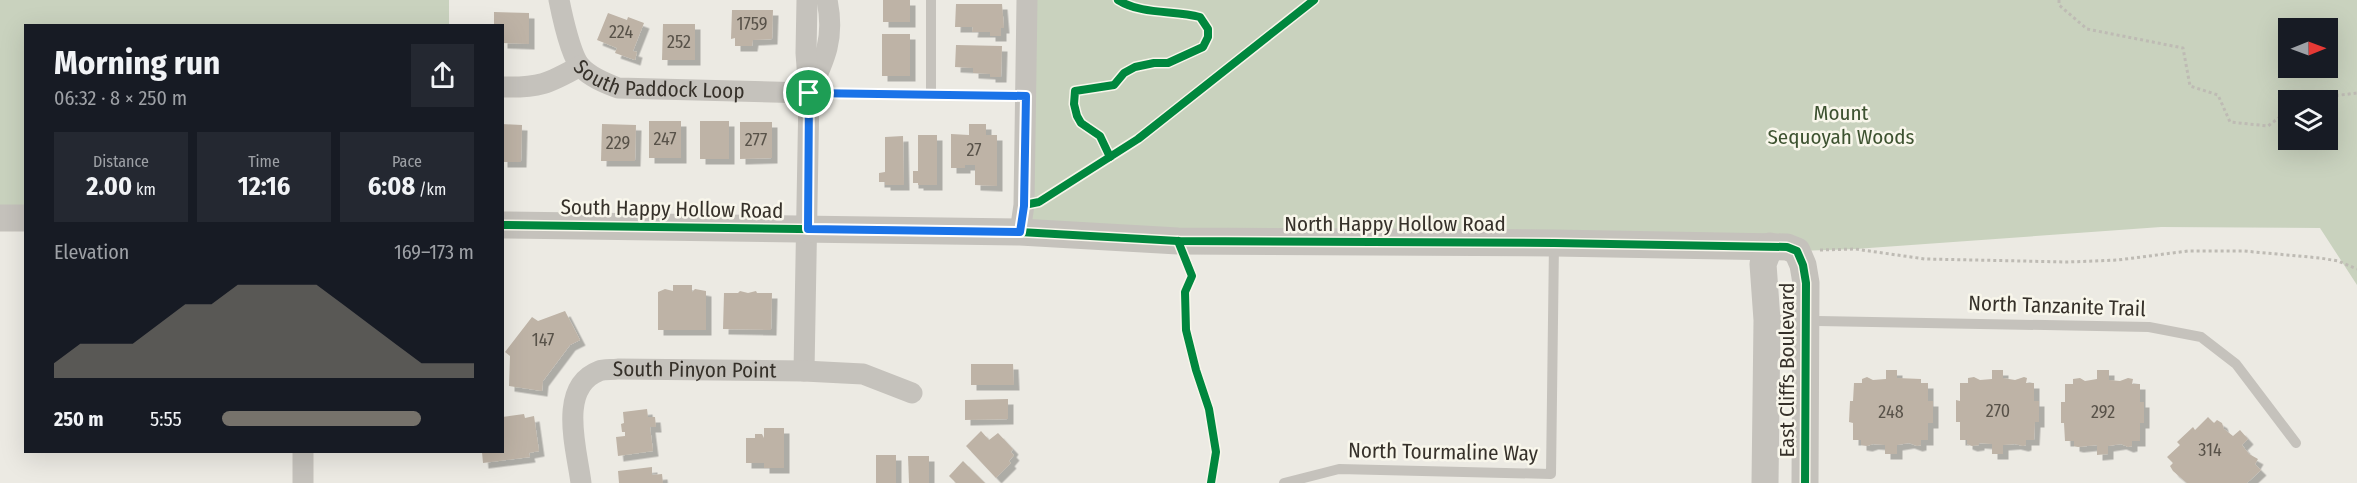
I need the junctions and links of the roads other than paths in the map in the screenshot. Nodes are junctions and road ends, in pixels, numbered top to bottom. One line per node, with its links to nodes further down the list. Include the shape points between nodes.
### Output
1 (559, 0): 6 (street, South Paddock Loop)
2 (807, 0): 8 (street)
3 (827, 0): 8 (street, via 830,39)
4 (931, 0): 9 (lane)
5 (1026, 0): 10 (street)
6 (579, 66): 7 (street, via 549,84); 8 (street, South Paddock Loop, via 618,88)
7 (504, 87)
8 (809, 93): 9 (lane); 14 (street)
9 (931, 95): 10 (lane)
10 (1026, 96): 15 (street)
11 (0, 218): 12 (street)
12 (24, 218)
13 (504, 225): 14 (street, South Happy Hollow Road)
14 (808, 229): 15 (street, South Happy Hollow Road); 20 (street)
15 (1020, 232): 16 (street, North Happy Hollow Road, via 1179,242)
16 (1554, 243): 17 (street, North Happy Hollow Road); 26 (lane, North Tourmaline Way, via 1551,474 1339,469)
17 (1770, 246): 18 (street, East Cliffs Boulevard, via 1763,264); 19 (street, East Cliffs Boulevard, via 1797,251 1806,283)
18 (1767, 320): 19 (lane, North Tanzanite Trail); 27 (street, East Cliffs Boulevard)
19 (1807, 320): 22 (lane, North Tanzanite Trail, via 2149,327 2200,337 2236,364); 28 (street, East Cliffs Boulevard)
20 (804, 371): 21 (street, South Pinyon Point, via 864,374); 25 (street, South Pinyon Point, via 599,372 584,381 574,397 572,415)
21 (912, 393)
22 (2296, 443)
23 (303, 453): 24 (street)
24 (303, 483)
25 (582, 483)
26 (1284, 483)
27 (1765, 483)
28 (1805, 483)

